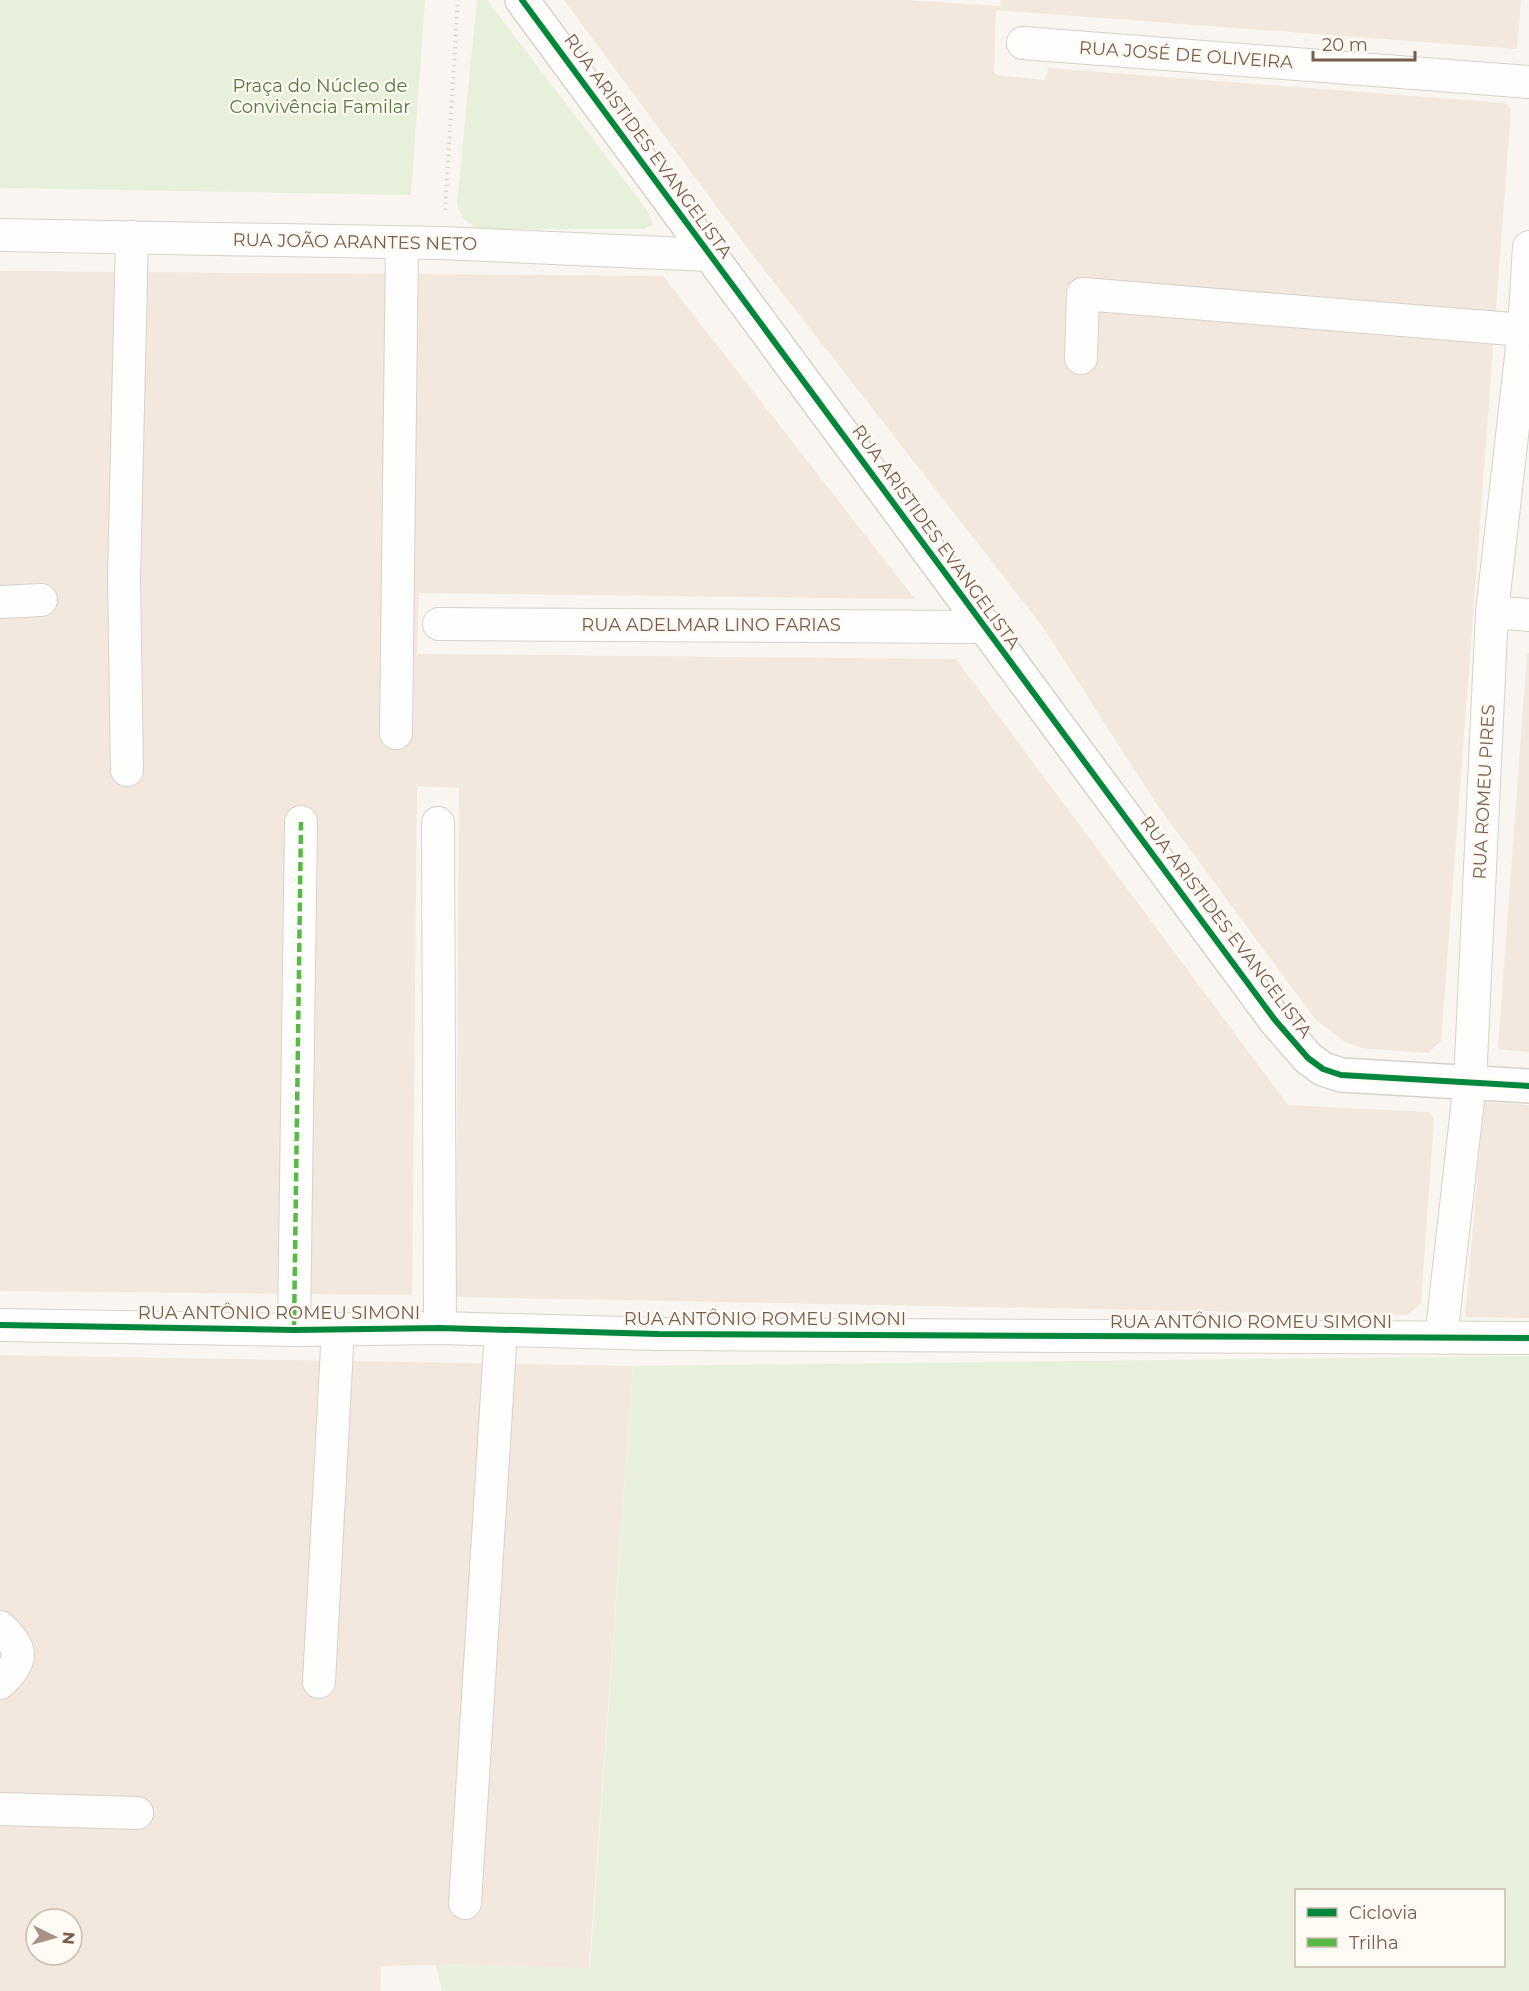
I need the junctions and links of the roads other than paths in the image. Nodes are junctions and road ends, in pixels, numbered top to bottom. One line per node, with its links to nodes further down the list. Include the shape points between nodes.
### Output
1 (522, 0): 8 (street, RUA ARISTIDES EVANGELISTA)
2 (1023, 43): 3 (street, RUA JOSÉ DE OLIVEIRA)
3 (1529, 82)
4 (0, 235): 5 (street, RUA JOÃO ARANTES NETO)
5 (132, 237): 6 (street, RUA JOÃO ARANTES NETO); 18 (street, via 124,578)
6 (402, 243): 8 (street, RUA JOÃO ARANTES NETO); 17 (street)
7 (1529, 247): 9 (street, RUA ROMEU PIRES)
8 (709, 255): 16 (street, RUA ARISTIDES EVANGELISTA)
9 (1524, 330): 10 (street, via 1083,294); 13 (street, RUA ROMEU PIRES)
10 (1081, 358)
11 (41, 600): 12 (street)
12 (0, 602)
13 (1492, 612): 14 (street); 21 (street, RUA ROMEU PIRES)
14 (1529, 615)
15 (439, 624): 16 (street, RUA ADELMAR LINO FARIAS)
16 (983, 627): 21 (street, RUA ARISTIDES EVANGELISTA, via 1275,1020 1308,1058 1341,1075)
17 (396, 733)
18 (127, 770)
19 (301, 822): 26 (street)
20 (438, 823): 24 (street)
21 (1470, 1082): 22 (street); 28 (street, RUA ROMEU PIRES)
22 (1529, 1086)
23 (0, 1325): 26 (street, RUA ANTÔNIO ROMEU SIMONI)
24 (440, 1328): 25 (street, RUA ANTÔNIO ROMEU SIMONI); 27 (street, RUA ANTÔNIO ROMEU SIMONI)
25 (338, 1329): 26 (street, RUA ANTÔNIO ROMEU SIMONI); 31 (street)
26 (294, 1330)
27 (501, 1331): 28 (street, RUA ANTÔNIO ROMEU SIMONI); 35 (street)
28 (1441, 1338): 29 (street, RUA ANTÔNIO ROMEU SIMONI)
29 (1529, 1338)
30 (0, 1627): 32 (street, via 14,1641 19,1655 13,1670)
31 (319, 1682)
32 (0, 1683)
33 (0, 1809): 34 (street)
34 (137, 1813)
35 (465, 1903)

